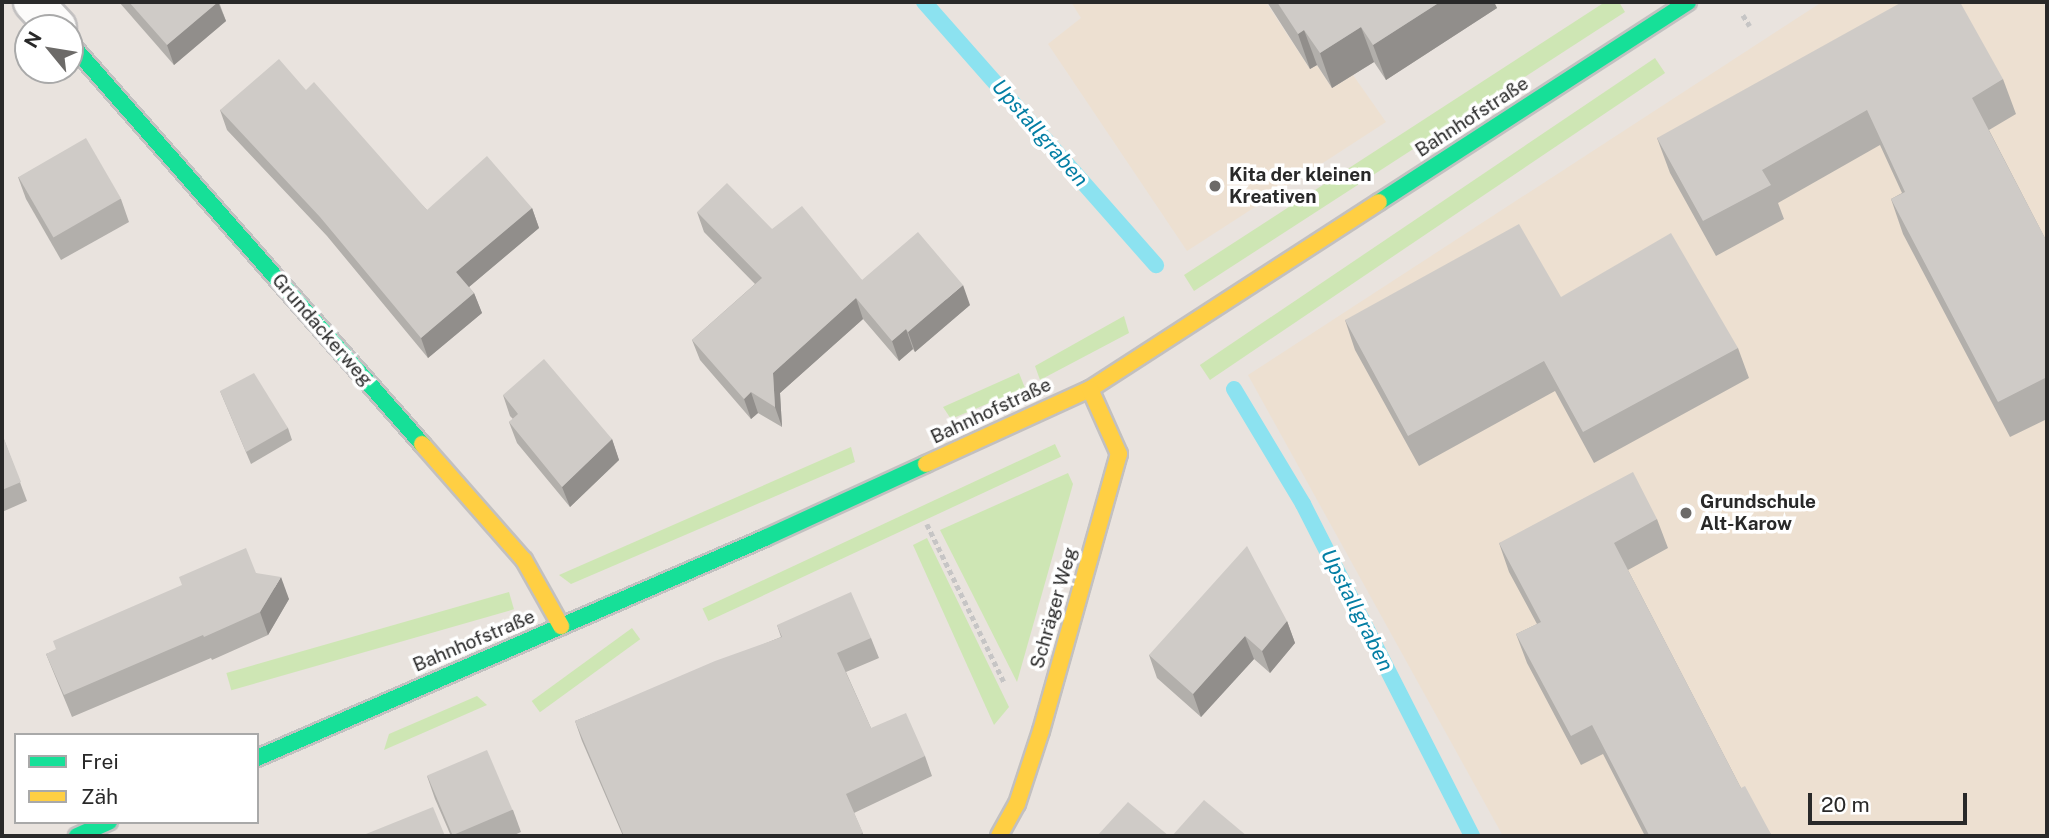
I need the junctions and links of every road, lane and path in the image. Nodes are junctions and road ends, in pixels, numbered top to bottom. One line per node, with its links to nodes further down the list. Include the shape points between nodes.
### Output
1 (1688, 2): 5 (main road, Bahnhofstraße)
2 (1743, 15): 3 (path)
3 (1750, 26)
4 (84, 59): 7 (main road, Grundackerweg, via 524,560)
5 (1090, 389): 7 (main road, Bahnhofstraße); 8 (main road, Schräger Weg, via 1119,454)
6 (927, 524): 8 (path, via 1017,709)
7 (561, 626): 9 (main road, Bahnhofstraße)
8 (1041, 732): 12 (main road, Schräger Weg, via 1017,804)
9 (259, 757)
10 (104, 824): 11 (main road)
11 (77, 836)
12 (999, 836)

